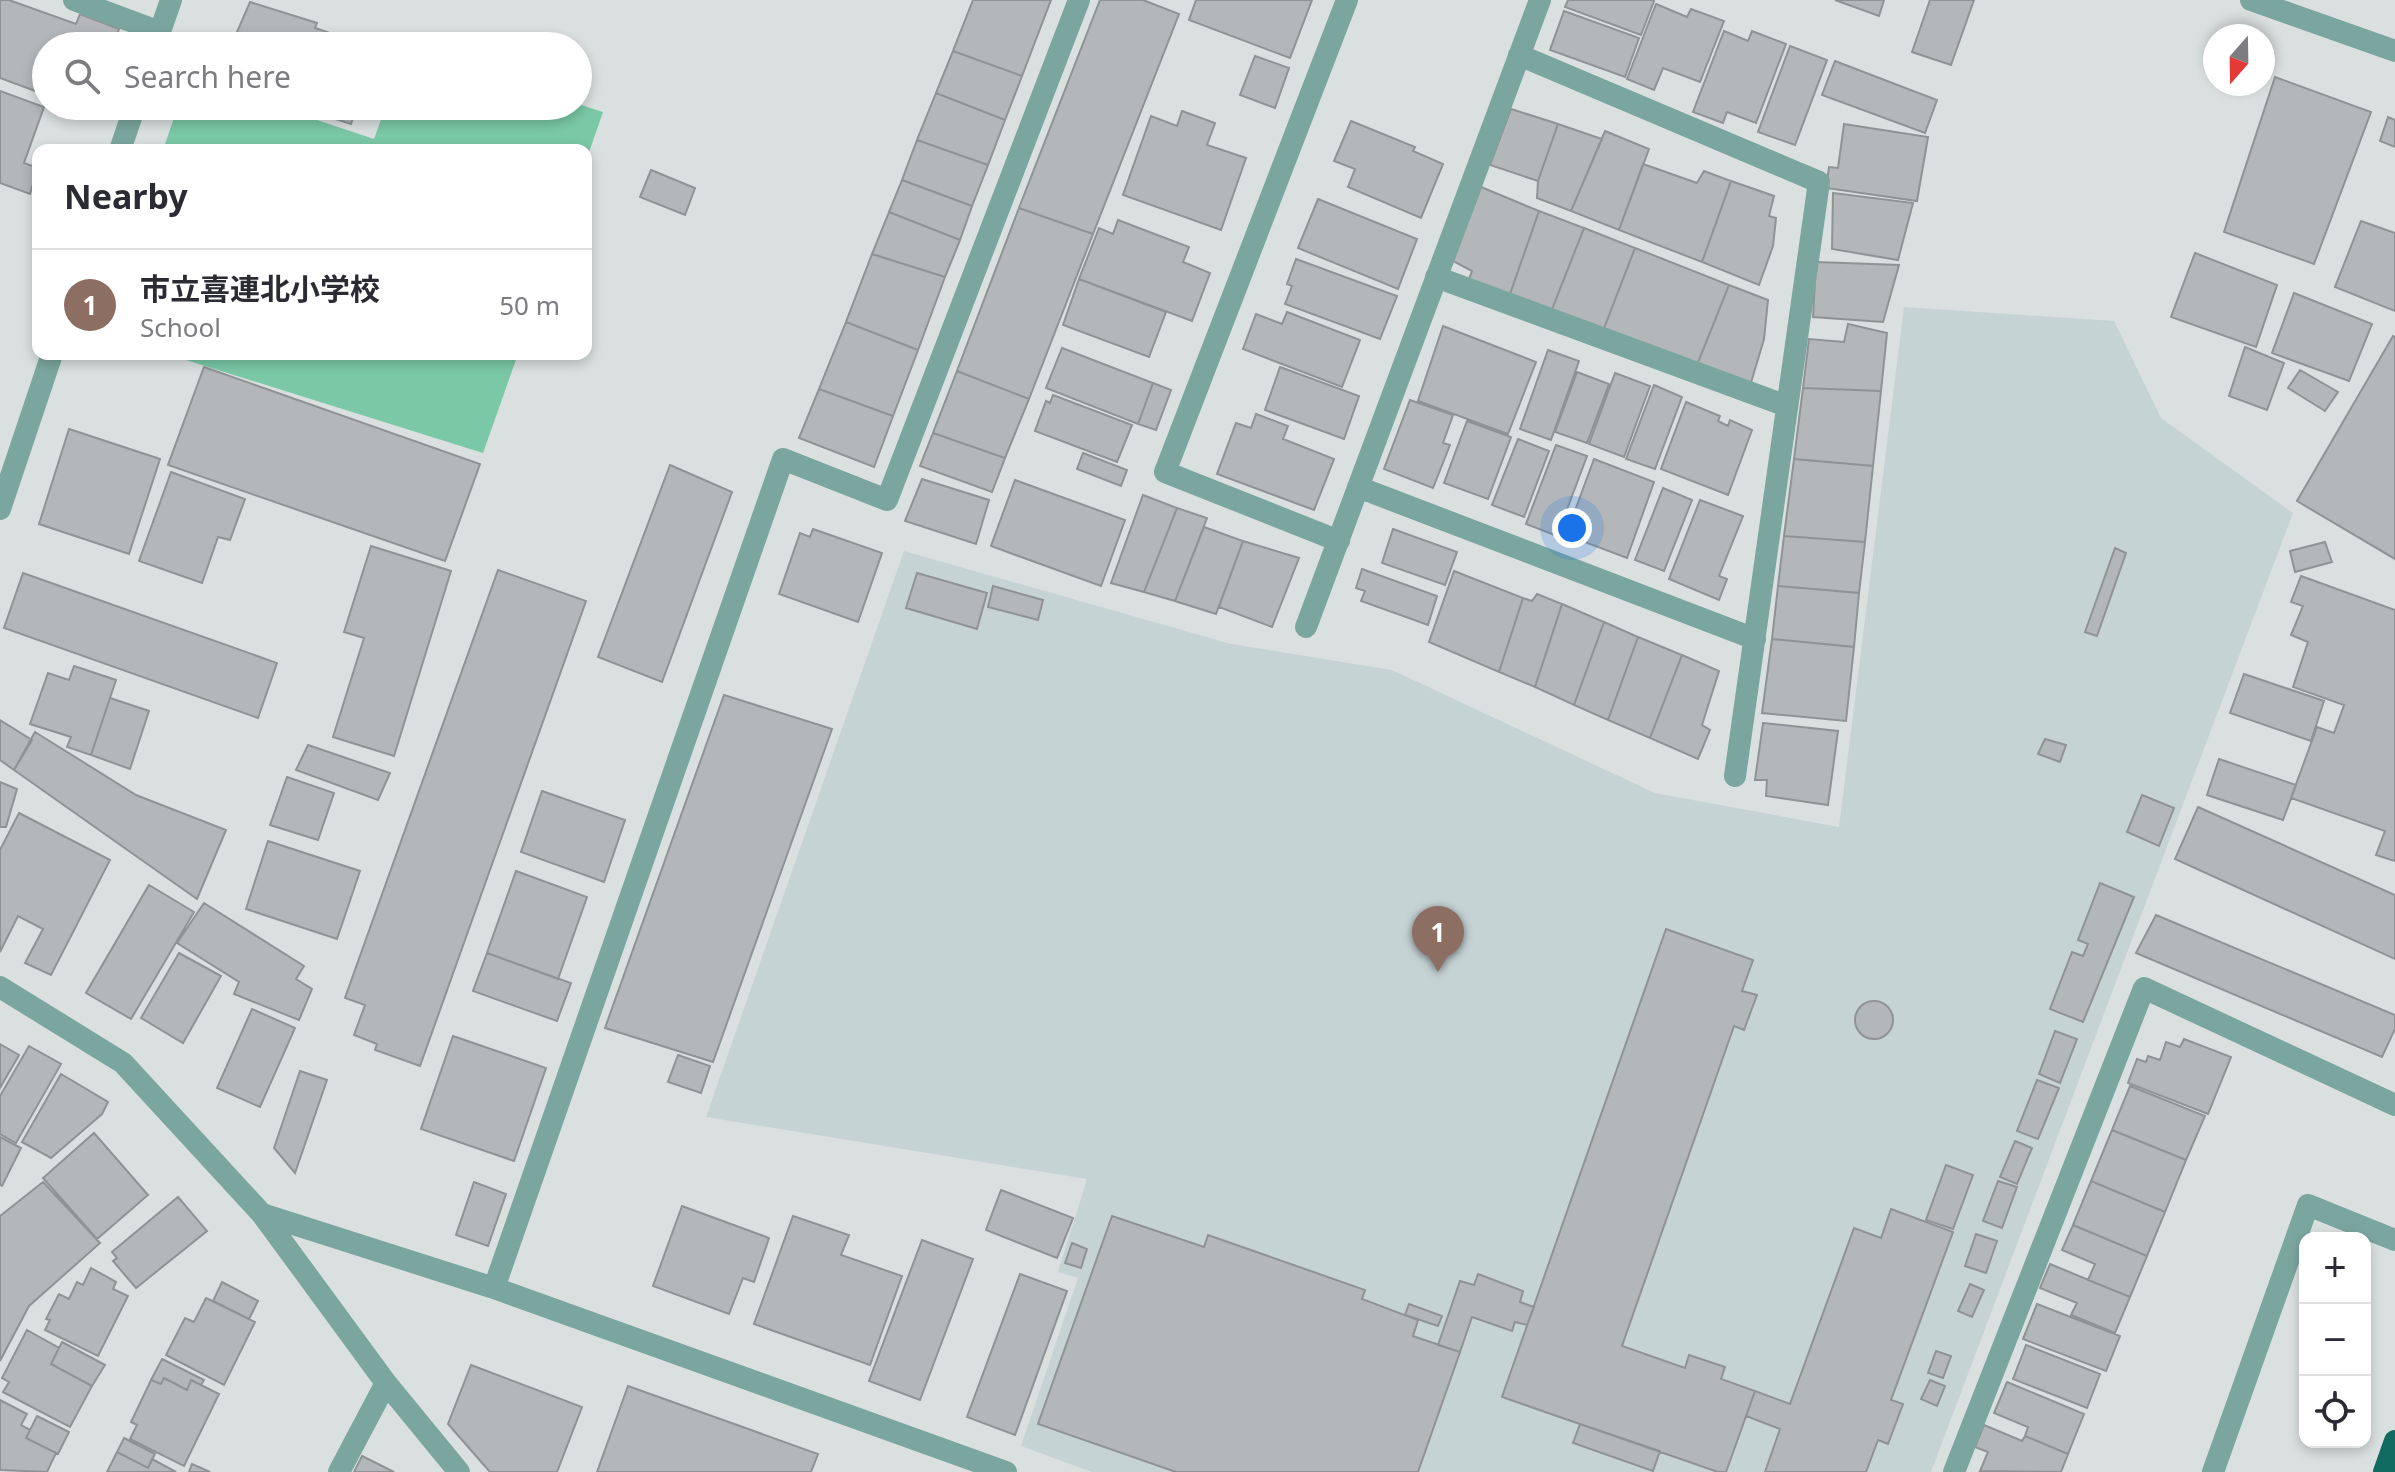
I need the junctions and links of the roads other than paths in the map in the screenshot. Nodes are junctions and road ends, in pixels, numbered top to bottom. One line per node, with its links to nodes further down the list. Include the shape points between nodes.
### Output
1 (74, 0): 7 (street)
2 (171, 0): 8 (street)
3 (1079, 0): 26 (street, via 887,500 783,459)
4 (1347, 0): 18 (street, via 1165,472)
5 (1540, 0): 10 (street)
6 (2251, 0): 9 (street)
7 (143, 32)
8 (160, 32)
9 (2395, 51)
10 (1519, 55): 13 (street); 15 (street, via 1819,182)
11 (130, 120): 12 (street)
12 (122, 144)
13 (1436, 277): 15 (street); 16 (street)
14 (50, 360): 17 (street)
15 (1787, 406): 20 (street)
16 (1358, 487): 18 (street); 20 (street)
17 (0, 509)
18 (1339, 541): 19 (street)
19 (1306, 627)
20 (1755, 639): 21 (street)
21 (1735, 776)
22 (0, 987): 24 (street, via 123,1063)
23 (2395, 1105): 32 (street, via 2144,988)
24 (262, 1214): 26 (street); 27 (street)
25 (2395, 1240): 33 (street, via 2308,1205)
26 (494, 1288): 31 (street)
27 (386, 1383): 29 (street); 30 (street)
28 (2395, 1441): 34 (highway)
29 (339, 1472)
30 (459, 1472)
31 (1006, 1472)
32 (1954, 1472)
33 (2213, 1472)
34 (2384, 1472)

